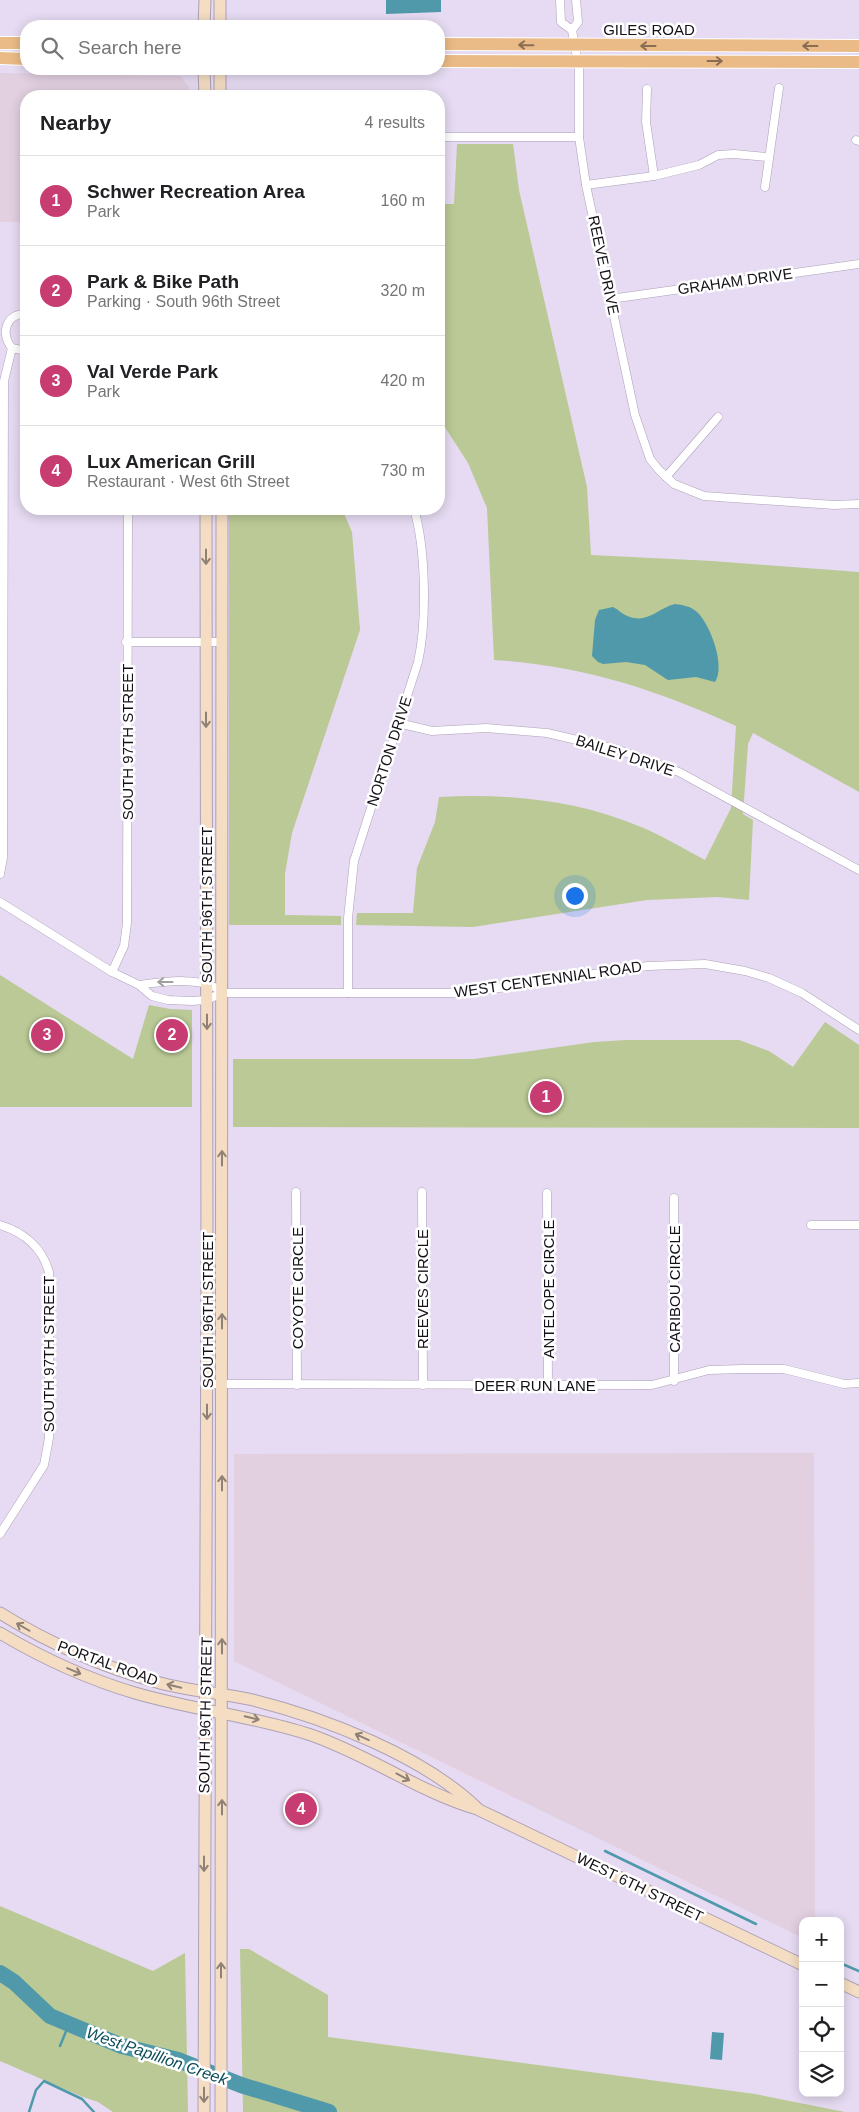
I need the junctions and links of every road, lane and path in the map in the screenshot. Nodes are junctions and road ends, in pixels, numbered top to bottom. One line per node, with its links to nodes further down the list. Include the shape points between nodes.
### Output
1 (204, 0): 5 (main road)
2 (220, 0): 6 (main road)
3 (560, 0): 7 (street, via 561,22)
4 (576, 0): 7 (street, via 578,22)
5 (204, 20)
6 (220, 20)
7 (572, 30): 11 (street, REEVE DRIVE)
8 (0, 43): 9 (main road)
9 (20, 44)
10 (445, 44): 11 (main road, GILES ROAD, one-way to 10)
11 (575, 45): 12 (main road, GILES ROAD, one-way to 11); 15 (street, REEVE DRIVE)
12 (859, 46)
13 (0, 58): 14 (main road)
14 (20, 59)
15 (578, 60): 16 (main road, GILES ROAD); 17 (main road, GILES ROAD, one-way to 17); 25 (street, REEVE DRIVE)
16 (445, 62)
17 (859, 62)
18 (204, 75): 22 (main road)
19 (220, 75): 23 (main road)
20 (779, 88): 26 (street)
21 (647, 89): 27 (street, via 646,122)
22 (205, 90)
23 (220, 90)
24 (445, 138): 25 (street)
25 (579, 138): 28 (street, REEVE DRIVE)
26 (767, 157): 27 (street, via 718,155 699,165); 29 (street)
27 (654, 176): 28 (street)
28 (586, 185): 31 (street, REEVE DRIVE)
29 (765, 187)
30 (859, 264): 31 (street, GRAHAM DRIVE)
31 (610, 299): 37 (street, REEVE DRIVE, via 644,443 650,459)
32 (20, 315): 33 (street)
33 (2, 323): 34 (street, via 4,336)
34 (12, 348): 35 (street); 48 (street, via 4,381 4,858)
35 (20, 350)
36 (718, 417): 37 (street)
37 (666, 477): 38 (street, REEVE DRIVE, via 688,491 704,496)
38 (859, 504)
39 (128, 515): 43 (street, SOUTH 97TH STREET)
40 (206, 515): 44 (main road, SOUTH 96TH STREET, one-way to 44)
41 (222, 515): 45 (main road, SOUTH 96TH STREET)
42 (415, 515): 46 (street, NORTON DRIVE, via 421,553 424,638)
43 (126, 642): 44 (street); 50 (street, SOUTH 97TH STREET, via 127,923 124,946)
44 (201, 642): 45 (street); 51 (main road, SOUTH 96TH STREET, one-way to 51)
45 (222, 642): 54 (main road, SOUTH 96TH STREET)
46 (398, 723): 47 (street, BAILEY DRIVE, via 432,730 486,728 547,733 616,749 679,772); 53 (street, NORTON DRIVE, via 352,870)
47 (859, 870)
48 (0, 874)
49 (0, 902): 50 (street, WEST CENTENNIAL ROAD)
50 (112, 972): 52 (street, WEST CENTENNIAL ROAD)
51 (206, 983): 52 (street, one-way to 52); 54 (street, via 217,987); 55 (main road, SOUTH 96TH STREET)
52 (139, 985): 55 (street, WEST CENTENNIAL ROAD, via 152,996 168,1000)
53 (348, 993): 54 (street, WEST CENTENNIAL ROAD); 56 (street, WEST CENTENNIAL ROAD, via 465,993 648,966 705,964 769,978 802,993)
54 (222, 994): 55 (street, WEST CENTENNIAL ROAD); 67 (main road, SOUTH 96TH STREET, one-way to 54)
55 (206, 1000): 66 (main road, SOUTH 96TH STREET, one-way to 66)
56 (859, 1030)
57 (296, 1192): 68 (street, COYOTE CIRCLE)
58 (422, 1192): 70 (street, REEVES CIRCLE)
59 (547, 1193): 69 (street, ANTELOPE CIRCLE)
60 (674, 1198): 64 (street, CARIBOU CIRCLE)
61 (0, 1225): 71 (street, SOUTH 97TH STREET, via 28,1238 46,1261 49,1272 50,1438 44,1465)
62 (811, 1225): 63 (street)
63 (859, 1225)
64 (674, 1380): 65 (street, DEER RUN LANE, via 708,1370 784,1369 844,1384); 69 (street, DEER RUN LANE, via 652,1385)
65 (859, 1383)
66 (207, 1384): 67 (street, DEER RUN LANE); 74 (main road, SOUTH 96TH STREET, one-way to 74)
67 (223, 1384): 68 (street, DEER RUN LANE); 75 (main road, SOUTH 96TH STREET, one-way to 67)
68 (297, 1385): 70 (street, DEER RUN LANE)
69 (548, 1385): 70 (street, DEER RUN LANE)
70 (423, 1386)
71 (0, 1534)
72 (0, 1613): 74 (main road, PORTAL ROAD, one-way to 72, via 158,1682 90,1659 33,1633)
73 (0, 1633): 76 (main road, PORTAL ROAD, one-way to 76, via 101,1682)
74 (206, 1692): 75 (main road, PORTAL ROAD); 76 (main road, SOUTH 96TH STREET)
75 (222, 1694): 77 (main road, SOUTH 96TH STREET); 78 (main road, WEST 6TH STREET, one-way to 75, via 460,1792 356,1734 278,1707)
76 (204, 1709): 77 (main road, WEST 6TH STREET); 82 (main road, SOUTH 96TH STREET, one-way to 82)
77 (221, 1712): 78 (main road, WEST 6TH STREET, one-way to 78, via 314,1736 369,1759 440,1796); 83 (main road, SOUTH 96TH STREET, one-way to 77)
78 (478, 1809): 79 (main road, WEST 6TH STREET)
79 (799, 1963)
80 (844, 1985): 81 (main road)
81 (859, 1992)
82 (204, 2112)
83 (221, 2112)

